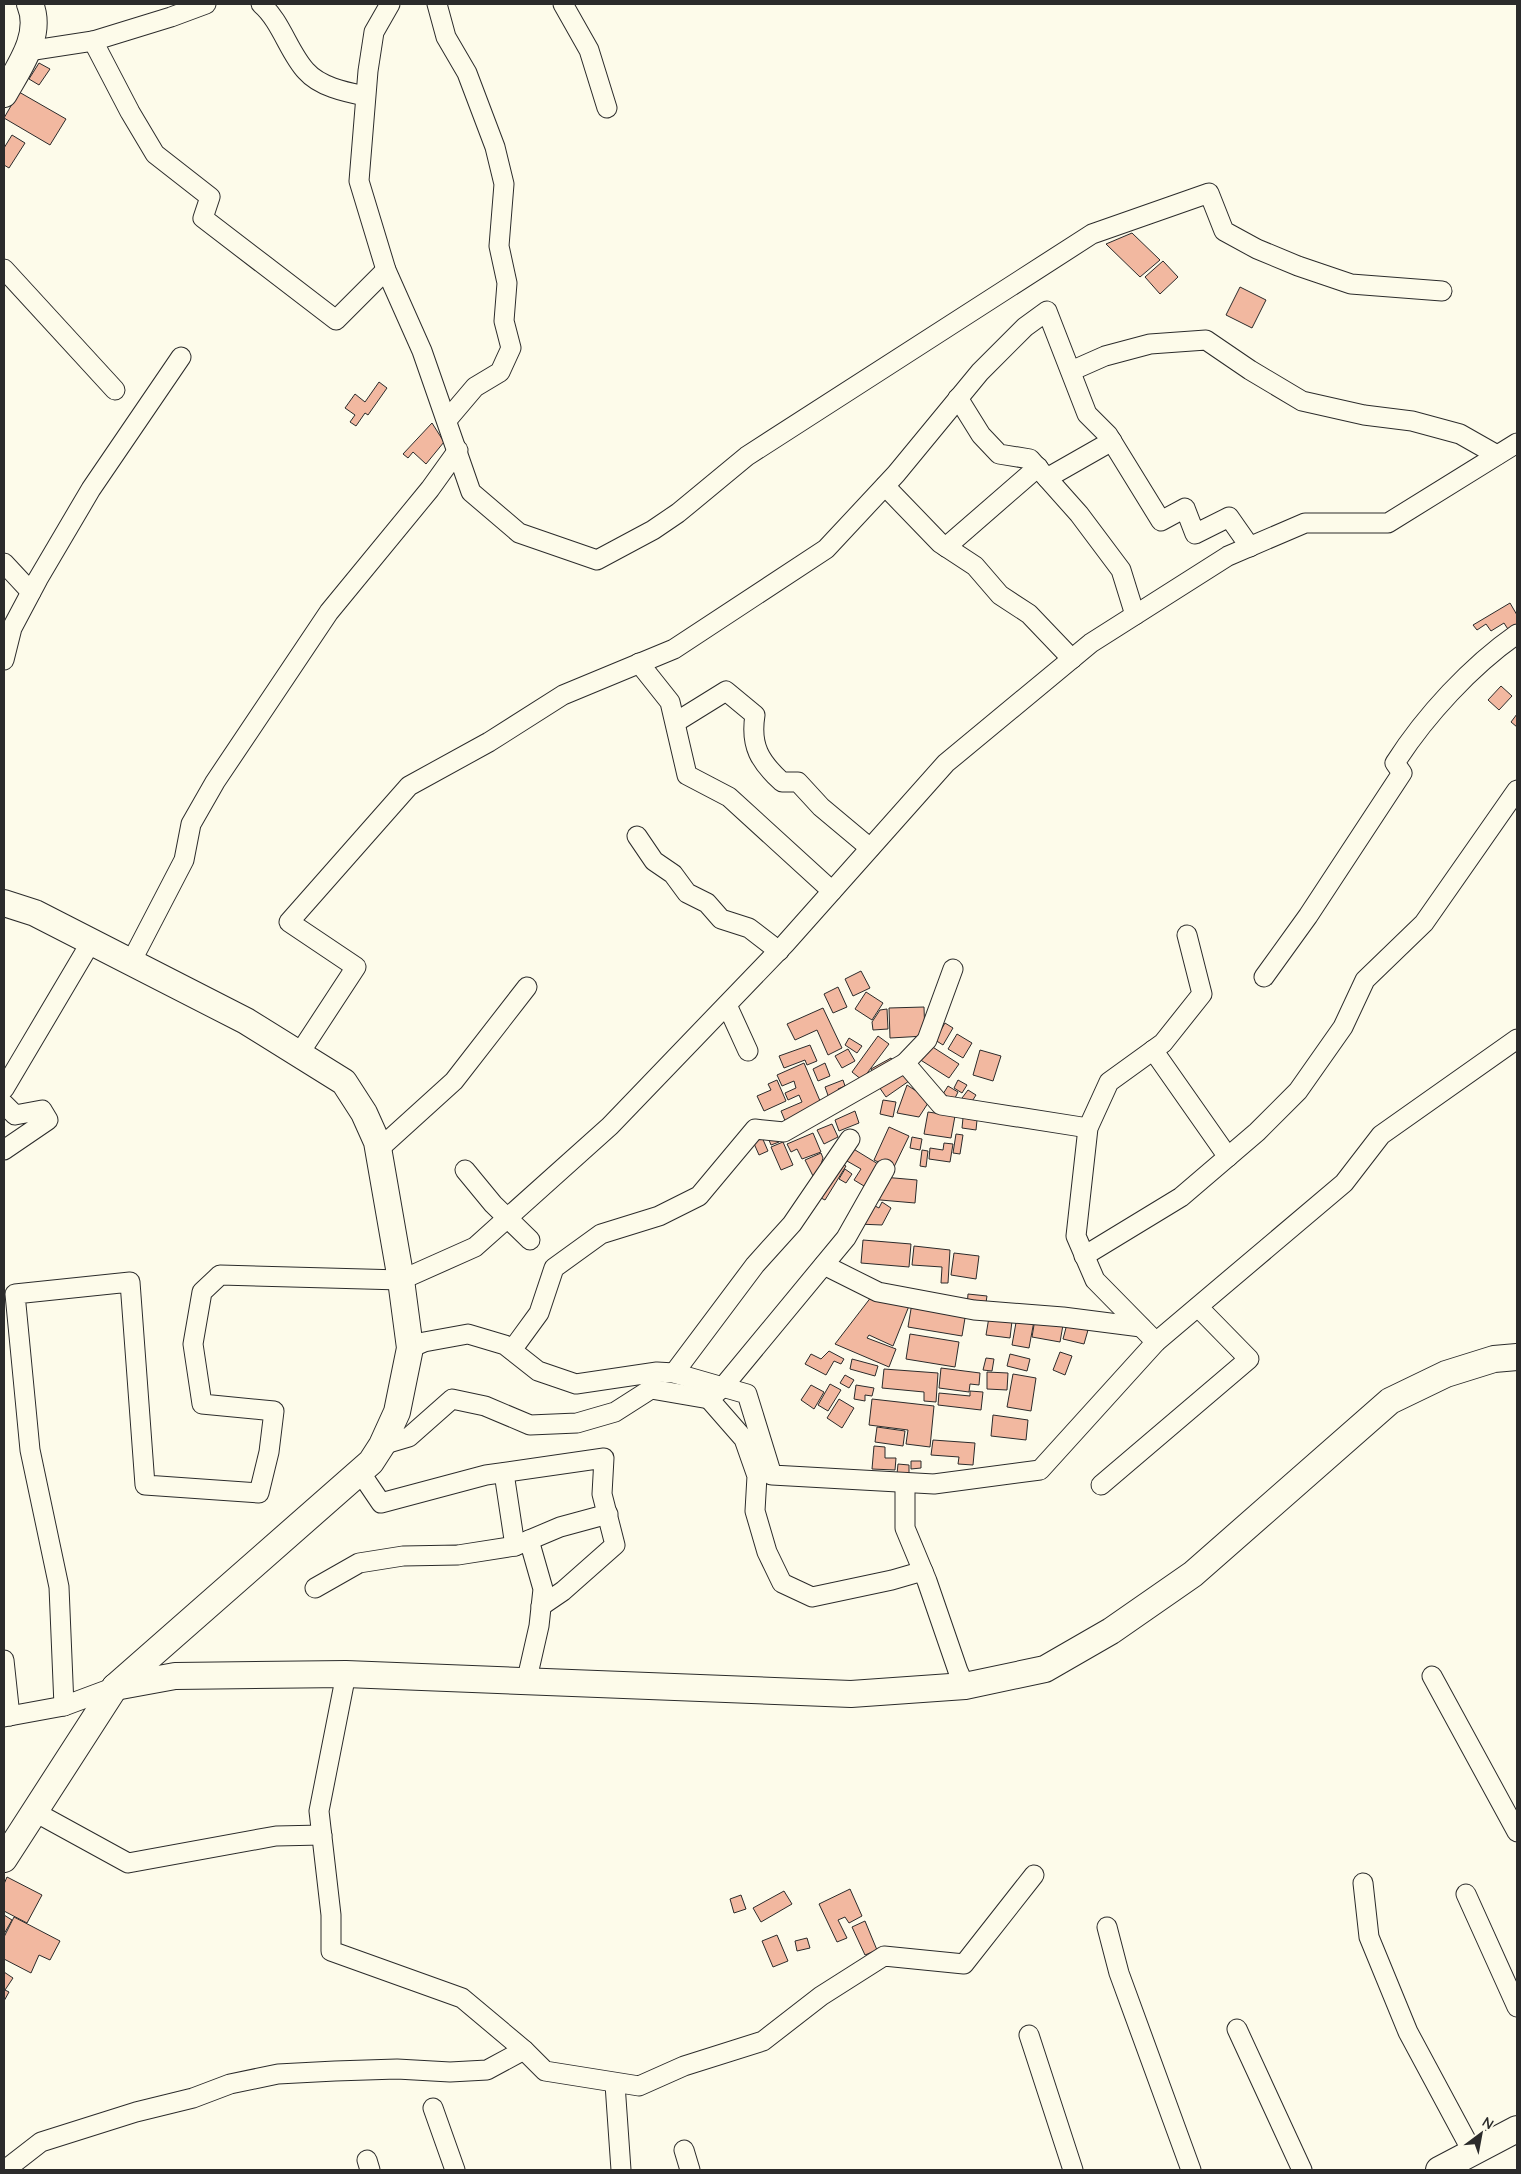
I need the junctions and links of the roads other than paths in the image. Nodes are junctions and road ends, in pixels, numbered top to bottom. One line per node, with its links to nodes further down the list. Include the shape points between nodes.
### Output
1 (30, 4): 8 (street, via 35,17)
2 (206, 4): 7 (street)
3 (261, 4): 10 (street, via 306,72 335,89)
4 (390, 4): 10 (street, via 374,32)
5 (437, 4): 19 (street, via 446,37 467,73 495,147 504,184 499,246 507,283 504,321 511,348 500,372 475,387)
6 (563, 4): 11 (street, via 589,50)
7 (94, 41): 8 (street); 13 (street, via 155,154 210,197 203,218 217,229 336,320)
8 (28, 51): 9 (street)
9 (4, 94)
10 (365, 96): 13 (street, via 359,181)
11 (607, 108)
12 (4, 269): 17 (street)
13 (386, 270): 19 (street, via 422,351)
14 (1442, 291): 22 (street, via 1351,284 1257,249 1224,231 1209,193 1092,234 747,456 653,530 597,560 519,533 471,492)
15 (180, 358): 29 (street, via 91,490)
16 (1071, 371): 18 (street, via 1047,311 1025,327); 20 (street, via 1087,414); 23 (street, via 1105,356 1150,344 1206,340 1302,401 1364,415 1412,421 1460,434)
17 (115, 390)
18 (958, 398): 24 (street, via 981,436 999,454 1030,459); 25 (street)
19 (447, 420): 22 (street)
20 (1112, 441): 24 (street); 27 (street, via 1161,521 1185,508 1195,534 1229,517)
21 (1517, 443): 23 (street)
22 (458, 450): 44 (street, via 329,612 215,782 191,824 184,860)
23 (1498, 455): 27 (street, via 1388,523 1305,523)
24 (1042, 472): 26 (street); 30 (street, via 1121,570)
25 (885, 486): 26 (street); 34 (street, via 826,549 674,649)
26 (946, 547): 32 (street, via 975,566 1000,595 1030,614)
27 (1250, 547): 30 (street, via 1228,556)
28 (4, 563): 29 (street)
29 (31, 592): 33 (street, via 12,628)
30 (1135, 615): 32 (street)
31 (1517, 634): 46 (street, via 1497,648 1414,734 1395,763 1402,772)
32 (1072, 659): 38 (street, via 946,763)
33 (4, 660)
34 (639, 663): 35 (street, via 670,702); 52 (street, via 564,695 489,742 409,786 327,877 288,922 356,967)
35 (676, 722): 38 (street, via 726,691 755,715 752,732 763,765 782,782 798,782 821,808); 39 (street, via 687,775 729,797)
36 (1517, 790): 60 (street, via 1424,923 1365,980 1342,1027 1298,1092)
37 (637, 836): 43 (street, via 654,861 673,874 687,893 707,903 721,919 749,928)
38 (870, 848): 39 (street)
39 (832, 892): 43 (street)
40 (4, 903): 42 (street, via 35,913)
41 (1187, 935): 50 (street, via 1202,994 1163,1043)
42 (91, 942): 44 (street); 54 (street)
43 (779, 951): 48 (street)
44 (130, 962): 52 (street, via 246,1021)
45 (953, 969): 53 (street, via 927,1040)
46 (1264, 977)
47 (527, 987): 58 (street, via 454,1081)
48 (727, 1005): 51 (street); 63 (street, via 610,1126)
49 (1517, 1039): 68 (street, via 1381,1135 1344,1183)
50 (1153, 1050): 56 (street, via 1109,1082); 60 (street)
51 (748, 1051)
52 (299, 1054): 58 (street, via 344,1082 364,1113)
53 (905, 1063): 56 (street, via 941,1105); 72 (street, via 784,1132 755,1129 699,1196 659,1216 601,1234 554,1268 539,1313)
54 (4, 1090)
55 (4, 1104): 59 (street, via 15,1115 42,1110 48,1120)
56 (1088, 1128): 65 (street, via 1076,1236)
57 (850, 1140): 74 (street, via 792,1224 755,1265)
58 (378, 1149): 67 (street)
59 (4, 1150)
60 (1228, 1157): 65 (street, via 1181,1197)
61 (885, 1169): 66 (street, via 846,1238)
62 (465, 1170): 63 (street)
63 (508, 1218): 64 (street); 67 (street, via 475,1248)
64 (530, 1240)
65 (1084, 1256): 69 (street, via 1095,1280)
66 (824, 1265): 69 (street, via 878,1292 974,1310); 75 (street)
67 (401, 1280): 71 (street); 92 (street, via 220,1275 202,1292 193,1344 202,1404 274,1411 269,1452 258,1493 145,1485 130,1282 15,1294 30,1450 59,1587)
68 (1198, 1307): 70 (street); 80 (street, via 1249,1360)
69 (1141, 1327): 70 (street)
70 (1156, 1342): 79 (street, via 1040,1470 934,1484)
71 (410, 1348): 72 (street, via 424,1342 468,1334 506,1345); 76 (street, via 397,1412)
72 (512, 1350): 74 (street, via 538,1371 576,1384 657,1372)
73 (1517, 1357): 90 (street, via 1494,1359 1446,1374 1390,1401 1193,1574 1111,1630 1045,1669)
74 (674, 1373): 75 (street)
75 (715, 1393): 76 (street, via 651,1389 615,1412 577,1423 530,1425 485,1406 452,1400 409,1436); 79 (street, via 747,1394 772,1475); 83 (street, via 744,1439 757,1476 755,1511 767,1552 782,1583 812,1597)
76 (382, 1445): 77 (street)
77 (360, 1472): 78 (street, via 381,1503); 91 (street)
78 (504, 1473): 81 (street, via 604,1458 602,1494); 82 (street)
79 (904, 1482): 83 (street, via 905,1528)
80 (1101, 1485)
81 (608, 1514): 82 (street, via 560,1527); 85 (street, via 615,1545)
82 (522, 1543): 84 (street, via 458,1555 403,1556 359,1563); 85 (street, via 543,1589)
83 (923, 1571): 90 (street)
84 (315, 1588)
85 (541, 1606): 89 (street)
86 (4, 1660): 93 (street)
87 (346, 1674): 89 (street); 91 (street, via 175,1676); 96 (street, via 320,1811)
88 (1432, 1676): 95 (street)
89 (526, 1683): 90 (street, via 851,1694)
90 (965, 1686)
91 (115, 1687): 92 (street); 94 (street)
92 (64, 1706): 93 (street)
93 (7, 1716)
94 (35, 1812): 96 (street, via 128,1864 276,1836); 97 (street)
95 (1517, 1832)
96 (322, 1835): 105 (street, via 331,1915 331,1951 462,1998)
97 (4, 1859)
98 (1034, 1875): 106 (street, via 964,1964 884,1956 821,1996 764,2041 684,2066 639,2086)
99 (1363, 1884): 110 (street, via 1369,1937 1408,2032)
100 (1466, 1894): 102 (street)
101 (1107, 1927): 117 (street, via 1119,1973)
102 (1517, 2007)
103 (1236, 2028): 118 (street)
104 (1029, 2035): 116 (street)
105 (524, 2050): 106 (street, via 545,2071); 112 (street, via 487,2070 397,2069 278,2074 230,2084 193,2098 41,2142)
106 (615, 2084): 114 (street)
107 (433, 2108): 113 (street)
108 (1517, 2130): 110 (street)
109 (684, 2150): 115 (street)
110 (1473, 2153): 111 (street)
111 (1443, 2169)
112 (5, 2170)
113 (454, 2170)
114 (621, 2170)
115 (690, 2170)
116 (1073, 2170)
117 (1192, 2170)
118 (1302, 2170)

